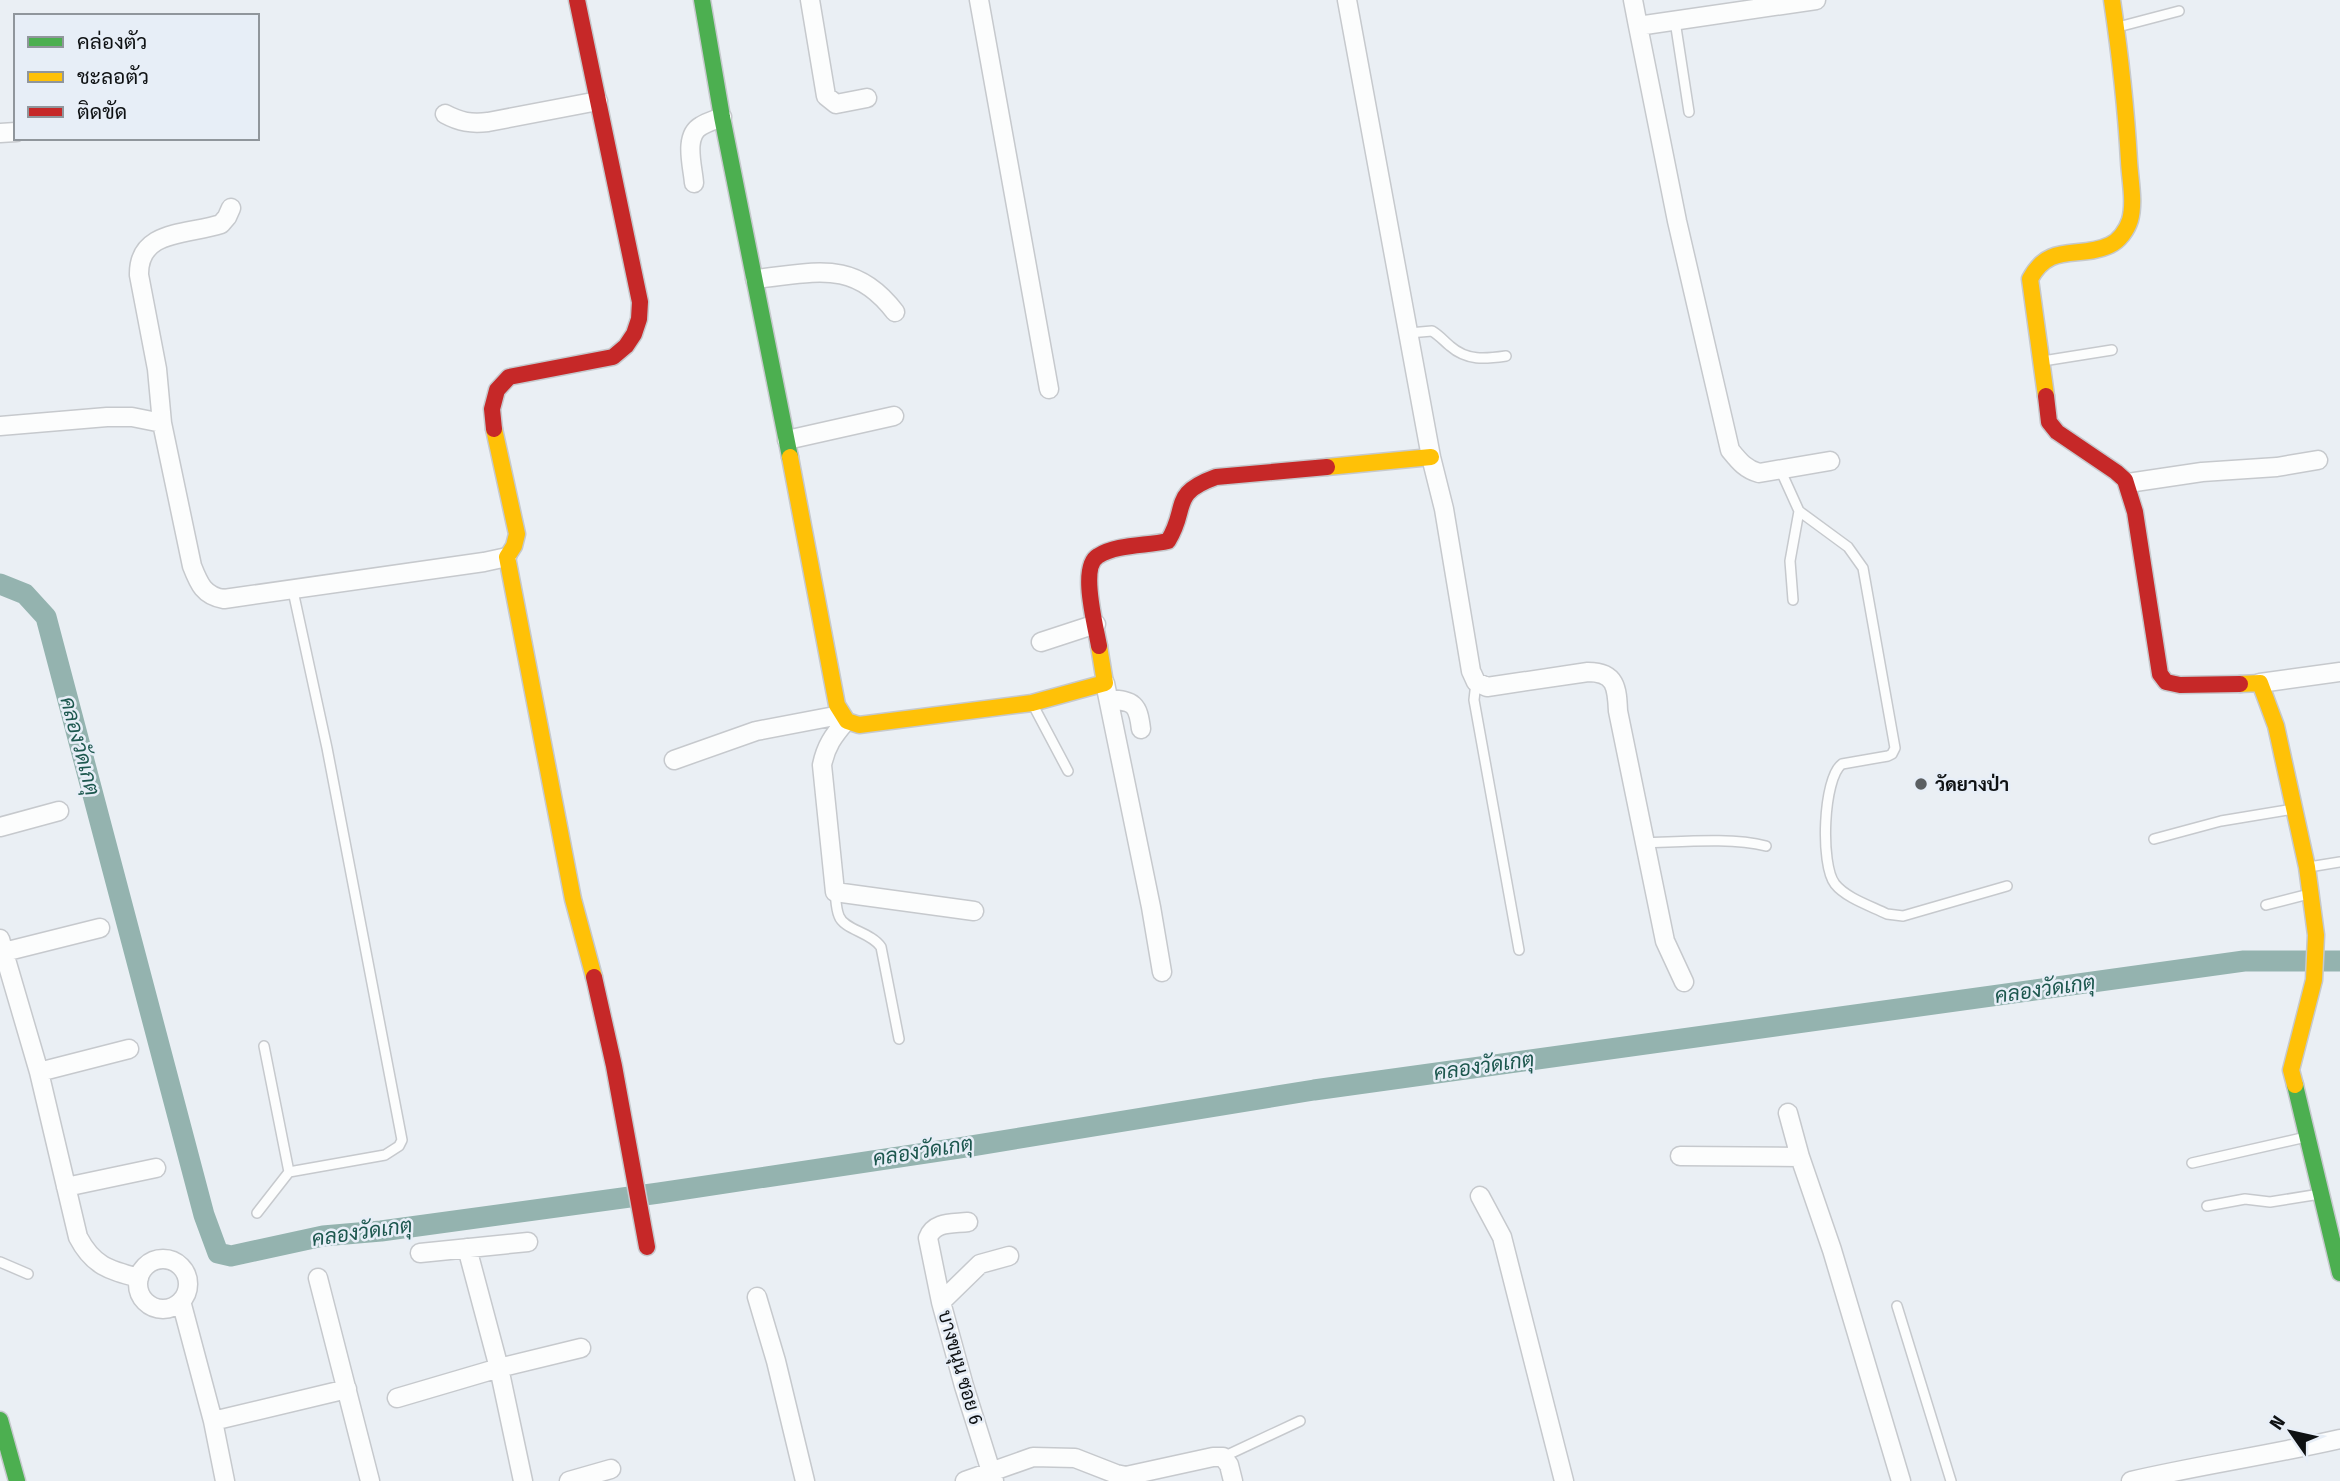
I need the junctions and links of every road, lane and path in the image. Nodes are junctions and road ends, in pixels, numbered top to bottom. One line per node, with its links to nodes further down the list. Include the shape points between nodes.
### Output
1 (577, 0): 14 (street)
2 (702, 0): 17 (street)
3 (810, 0): 13 (street, via 826,96 836,104)
4 (979, 0): 26 (street)
5 (1347, 0): 22 (street)
6 (1633, 0): 11 (street)
7 (1816, 0): 10 (street)
8 (2112, 0): 12 (street)
9 (2179, 11): 12 (lane)
10 (1675, 21): 11 (street); 15 (lane)
11 (1638, 26): 34 (street, via 1676,220 1730,450 1749,470)
12 (2116, 27): 25 (street, via 2126,100 2129,224 2109,246 2049,256 2033,270 2030,279)
13 (867, 98)
14 (597, 101): 16 (street, via 488,122 458,121); 37 (street, via 640,317 626,348 613,357 509,377 497,390 492,410 495,435 517,534)
15 (1689, 112)
16 (445, 114)
17 (722, 117): 18 (street, via 695,130 691,139); 20 (street)
18 (694, 183)
19 (231, 208): 28 (street, via 221,224 152,244 139,262)
20 (755, 279): 21 (street, via 839,273 867,283); 30 (street)
21 (895, 312)
22 (1409, 333): 24 (lane, via 1432,331 1472,358); 31 (street)
23 (2112, 350): 25 (lane)
24 (1506, 356)
25 (2042, 361): 35 (street, via 2049,422 2056,432)
26 (1049, 389)
27 (894, 416): 30 (street)
28 (162, 423): 29 (street, via 107,417); 38 (street, via 192,566 206,594 224,599)
29 (0, 426)
30 (787, 440): 47 (street)
31 (1431, 457): 40 (street, via 1216,477 1196,483 1179,508 1168,541 1103,553 1093,559 1088,580); 43 (street)
32 (2318, 460): 35 (street)
33 (1830, 461): 34 (street)
34 (1780, 469): 36 (lane)
35 (2128, 483): 44 (street, via 2160,674 2166,682 2180,685)
36 (1800, 511): 39 (lane, via 1790,561); 59 (lane, via 1848,547 1863,568 1895,748 1888,756 1842,764 1833,775 1827,830 1833,882 1895,916)
37 (507, 557): 38 (street); 87 (street)
38 (293, 590): 79 (lane, via 402,1140 385,1155)
39 (1793, 600)
40 (1096, 624): 41 (street); 45 (street)
41 (1041, 642)
42 (2340, 672): 44 (street)
43 (1476, 682): 55 (street, via 1487,687 1588,672 1601,672 1611,679 1617,688); 66 (lane, via 1474,700)
44 (2260, 683): 51 (street, via 2276,726)
45 (1107, 691): 46 (street); 48 (street, via 1135,706); 67 (street)
46 (1032, 704): 47 (street, via 870,723 852,724); 50 (lane)
47 (843, 718): 49 (street, via 756,731); 60 (street, via 825,748 822,765)
48 (1142, 729)
49 (674, 760)
50 (1068, 772)
51 (2294, 809): 54 (lane, via 2221,821); 58 (street)
52 (59, 811): 53 (street)
53 (0, 827)
54 (2154, 839)
55 (1644, 843): 56 (lane); 68 (street, via 1665,941)
56 (1766, 846)
57 (2340, 862): 58 (lane)
58 (2307, 867): 61 (street)
59 (2007, 886)
60 (835, 892): 63 (street); 69 (lane, via 844,923 881,947)
61 (2310, 893): 62 (lane); 74 (street, via 2316,935 2314,979 2291,1070)
62 (2266, 905)
63 (974, 912)
64 (100, 928): 65 (street)
65 (2, 946): 72 (street)
66 (1520, 950)
67 (1162, 972)
68 (1684, 982)
69 (899, 1040)
70 (264, 1046): 79 (lane)
71 (129, 1049): 72 (street)
72 (39, 1072): 80 (street)
73 (1788, 1113): 76 (street)
74 (2306, 1137): 77 (lane); 81 (street)
75 (1680, 1156): 76 (street)
76 (1800, 1157): 120 (street)
77 (2192, 1163)
78 (156, 1168): 80 (street)
79 (289, 1172): 84 (lane)
80 (66, 1187): 94 (street, via 86,1252 108,1268)
81 (2321, 1194): 83 (lane); 92 (street)
82 (1480, 1196): 119 (street, via 1502,1237)
83 (2207, 1206)
84 (257, 1213)
85 (968, 1222): 98 (street, via 937,1225 928,1238)
86 (528, 1242): 88 (street)
87 (647, 1247)
88 (467, 1248): 89 (street); 101 (street)
89 (421, 1253)
90 (1009, 1256): 98 (street, บางขนุน ซอย 6, via 980,1264)
91 (0, 1262): 93 (lane)
92 (2340, 1273)
93 (28, 1274)
94 (139, 1278): 97 (street, via 143,1299 152,1306 163,1309); 97 (street, via 152,1261 174,1261 187,1278)
95 (318, 1278): 102 (street)
96 (757, 1297): 116 (street)
97 (181, 1301): 105 (street)
98 (942, 1302): 110 (street, บางขนุน ซอย 6)
99 (1897, 1306): 121 (lane)
100 (581, 1348): 101 (street)
101 (499, 1368): 103 (street); 114 (street)
102 (347, 1390): 105 (street); 113 (street)
103 (397, 1398)
104 (0, 1420): 111 (street)
105 (212, 1421): 112 (street)
106 (1300, 1421): 108 (lane)
107 (2340, 1439): 122 (street)
108 (1223, 1457): 110 (street, via 1126,1476 1075,1458 1033,1457); 118 (street)
109 (611, 1469): 115 (street)
110 (993, 1477): 117 (street)
111 (17, 1481)
112 (225, 1481)
113 (370, 1481)
114 (523, 1481)
115 (569, 1481)
116 (805, 1481)
117 (965, 1481)
118 (1233, 1481)
119 (1564, 1481)
120 (1901, 1481)
121 (1951, 1481)
122 (2131, 1481)

